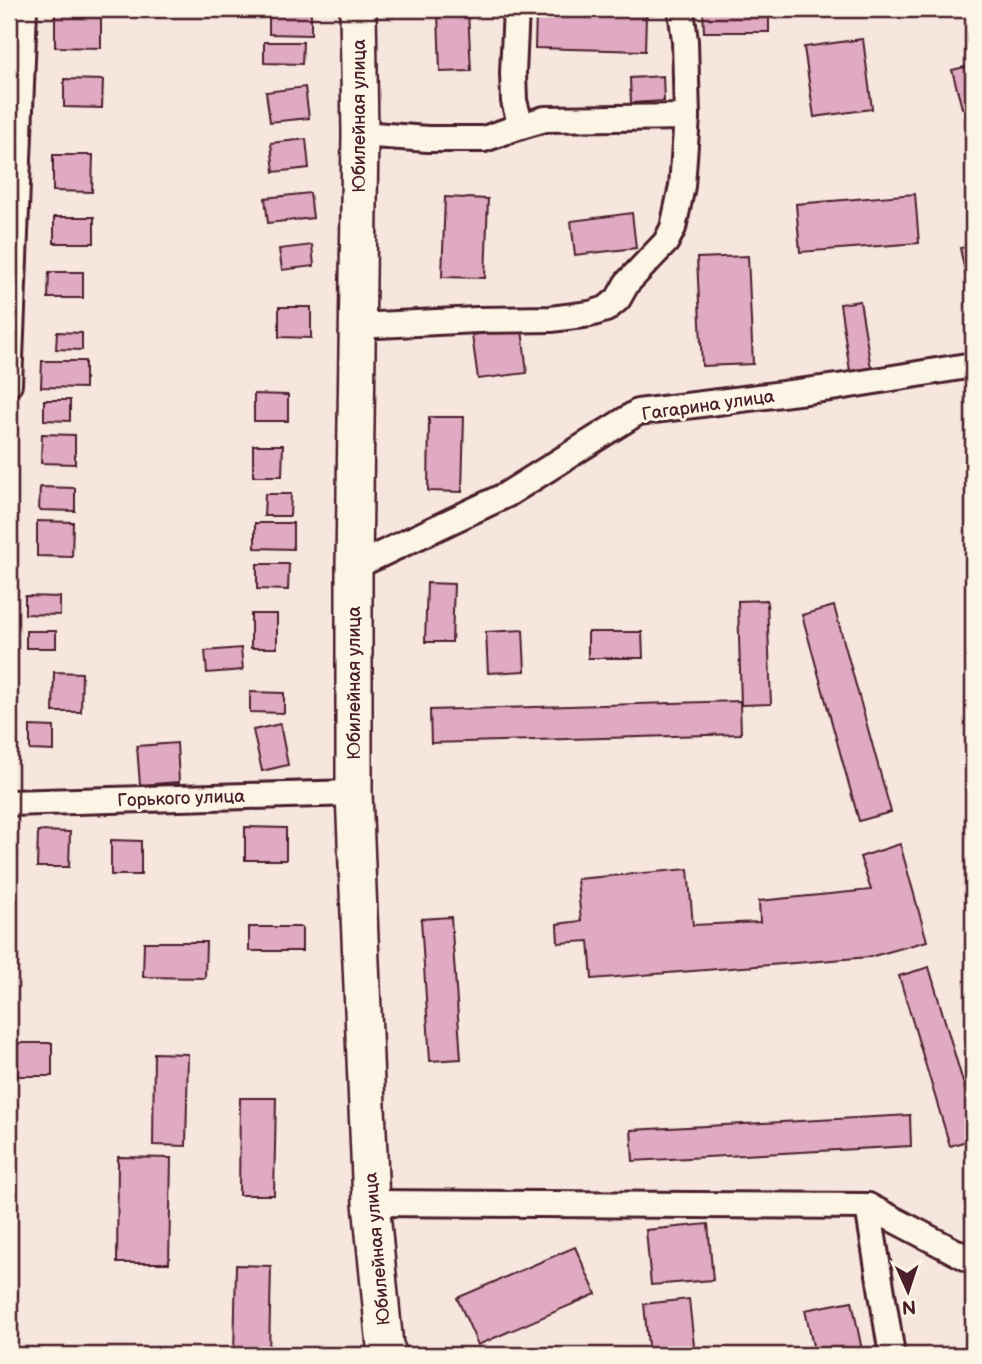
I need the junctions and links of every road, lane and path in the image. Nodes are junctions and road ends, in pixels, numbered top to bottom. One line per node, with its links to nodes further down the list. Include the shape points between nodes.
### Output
1 (23, 9): 10 (street)
2 (358, 9): 7 (main road, Юбилейная улица)
3 (516, 9): 6 (street, via 514,101)
4 (681, 9): 5 (street)
5 (687, 117): 6 (street, via 545,120); 8 (street, via 673,228 666,243 606,309 551,318)
6 (521, 126): 7 (street, via 484,139)
7 (360, 134): 8 (main road, Юбилейная улица)
8 (357, 326): 11 (main road, Юбилейная улица)
9 (973, 365): 11 (street, Гагарина улица, via 638,412 506,495)
10 (9, 384)
11 (354, 567): 12 (main road, Юбилейная улица)
12 (354, 793): 13 (street, Горького улица); 14 (main road, Юбилейная улица)
13 (9, 803)
14 (371, 1203): 15 (street); 17 (main road, Юбилейная улица)
15 (868, 1206): 16 (street); 18 (street)
16 (973, 1261)
17 (386, 1352)
18 (892, 1355)

